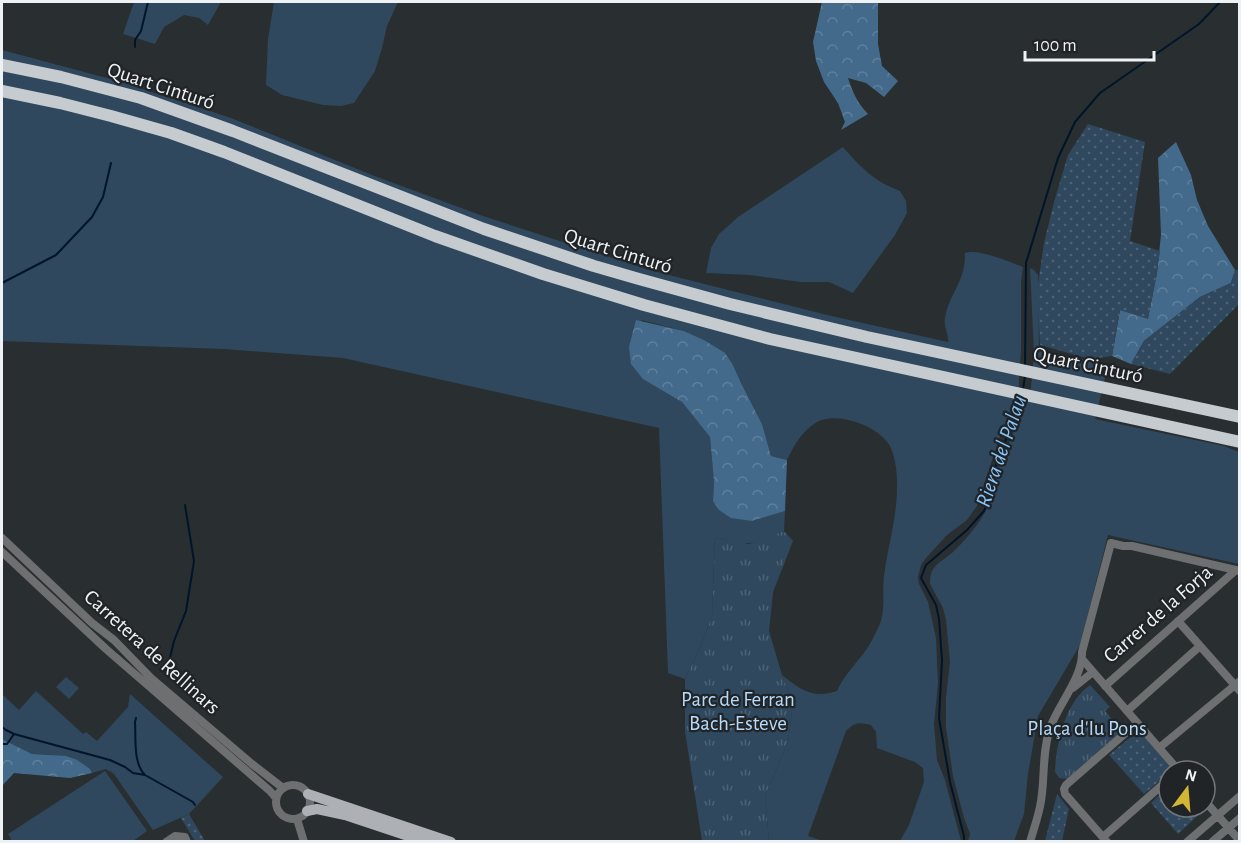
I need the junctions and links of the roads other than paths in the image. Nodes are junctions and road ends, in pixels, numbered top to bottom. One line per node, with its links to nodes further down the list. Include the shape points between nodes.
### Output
1 (2, 58): 3 (highway, via 27,63)
2 (2, 65): 3 (highway, Quart Cinturó)
3 (42, 73): 7 (highway, Quart Cinturó, via 97,85 188,114 484,229 594,266 741,307)
4 (2, 91): 6 (highway, Quart Cinturó)
5 (2, 96): 6 (highway)
6 (26, 96): 8 (highway, Quart Cinturó, via 171,133 435,236 644,305 770,339)
7 (1239, 417)
8 (1239, 441)
9 (2, 538): 23 (street, Carretera de Rellinars, via 151,678)
10 (2, 552): 27 (street, Carretera de Rellinars)
11 (1238, 571): 12 (street, Carrer de la Forja); 14 (street, via 1111,543)
12 (1178, 621): 13 (street); 16 (street, Carrer de la Forja)
13 (1200, 646): 17 (street); 19 (street)
14 (1082, 658): 15 (street); 18 (street)
15 (1093, 672): 16 (street); 18 (street)
16 (1105, 686): 19 (street)
17 (1238, 686): 21 (street)
18 (1069, 691): 41 (street, via 1047,737 1041,802)
19 (1127, 711): 20 (street)
20 (1137, 723): 21 (street); 35 (street, via 1064,789)
21 (1159, 748): 22 (street)
22 (1168, 759)
23 (283, 788): 25 (street, via 297,786); 27 (street)
24 (1157, 790): 35 (street)
25 (308, 794): 28 (street); 40 (main road)
26 (1239, 796): 29 (street)
27 (276, 798): 31 (street, via 279,813)
28 (308, 811): 31 (street); 39 (main road, via 345,815)
29 (1217, 815): 33 (street)
30 (1239, 818): 33 (street)
31 (297, 819): 38 (street)
32 (1213, 819): 42 (street)
33 (1228, 828): 36 (street); 43 (street)
34 (186, 839): 37 (street, via 175,836)
35 (1105, 839)
36 (1239, 841)
37 (166, 842)
38 (304, 842)
39 (426, 842)
40 (451, 842)
41 (1030, 842)
42 (1187, 842)
43 (1212, 842)

